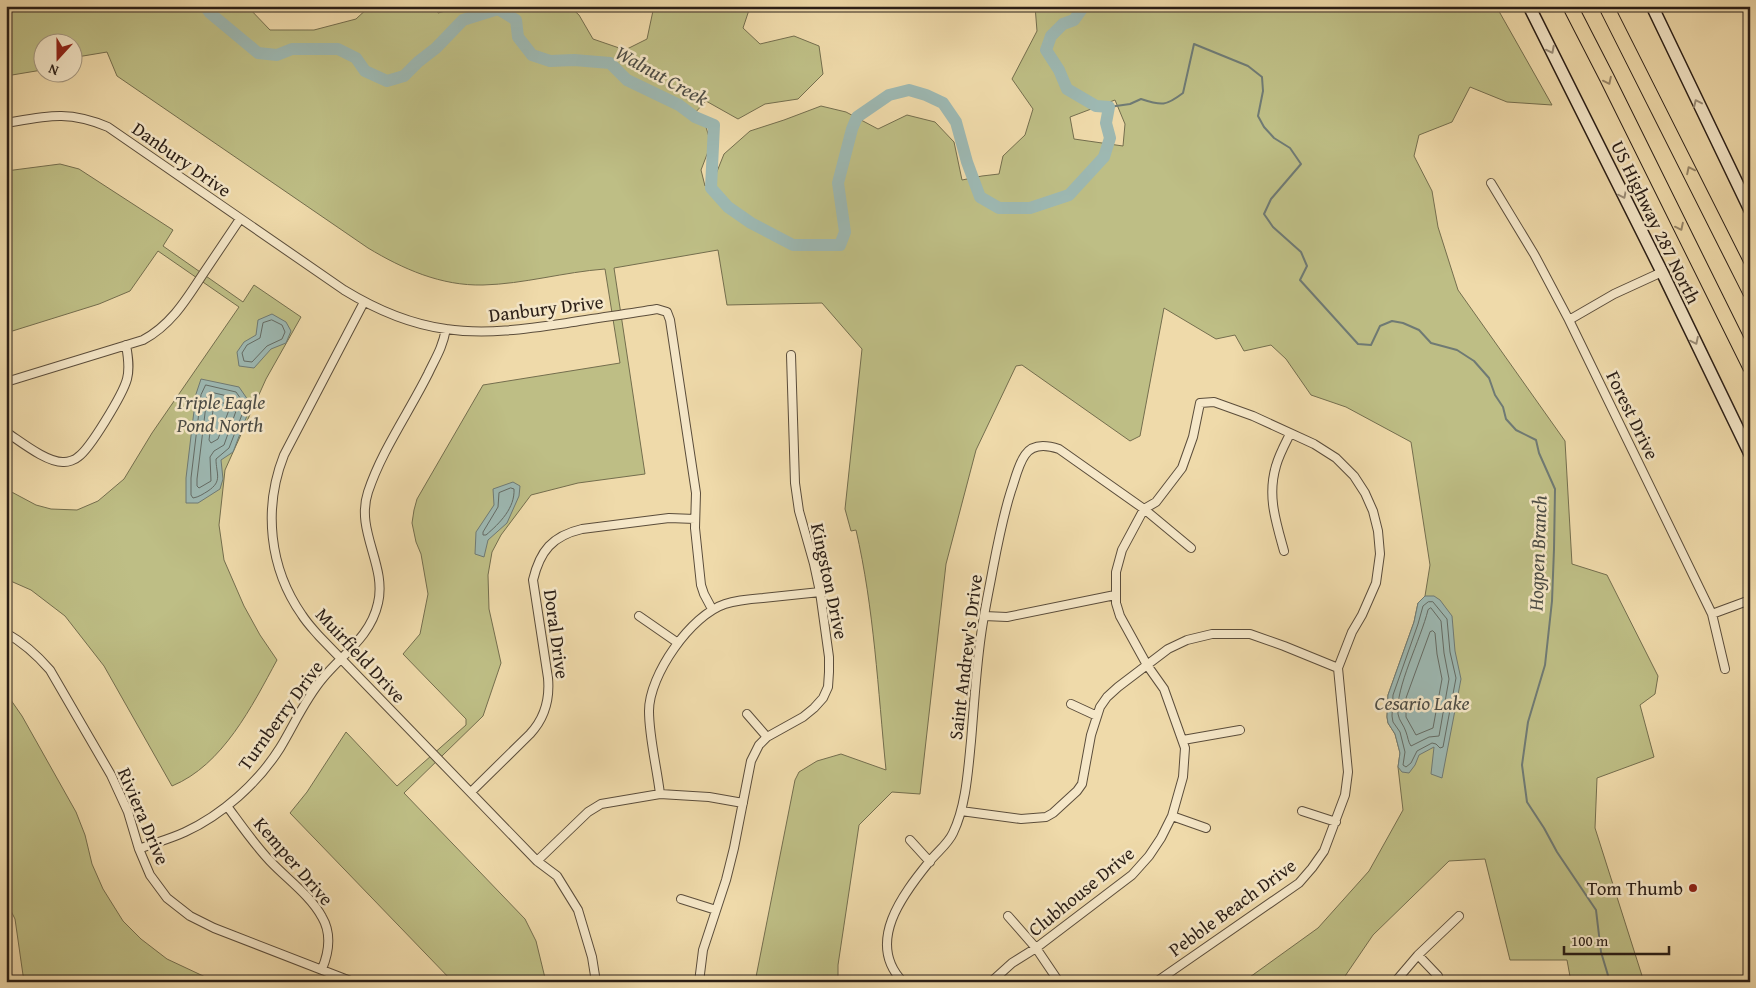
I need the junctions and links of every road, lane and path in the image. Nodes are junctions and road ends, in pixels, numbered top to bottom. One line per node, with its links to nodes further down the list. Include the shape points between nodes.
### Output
1 (1528, 6): 9 (main road, US Highway 287 North, one-way to 9)
2 (1570, 6): 16 (highway, one-way to 16)
3 (1606, 6): 10 (highway, one-way to 3)
4 (1652, 6): 7 (main road, one-way to 4)
5 (6, 122): 8 (street, Danbury Drive, via 52,116 92,120 108,127)
6 (1491, 183): 12 (street, Forest Drive)
7 (1750, 210)
8 (240, 219): 11 (street, Danbury Drive); 14 (street, via 169,321 143,340)
9 (1662, 272): 12 (street); 21 (main road, US Highway 287 North, one-way to 21)
10 (1750, 292)
11 (364, 302): 13 (street, Danbury Drive, via 390,314); 35 (street, Muirfield Drive, via 284,456 274,486 272,505 272,545 287,589 302,615)
12 (1569, 320): 30 (street, Forest Drive)
13 (446, 329): 23 (street, Danbury Drive, via 504,332 657,309 667,312 696,493); 35 (street, Turnberry Drive, via 442,347 380,462 367,495 364,522 379,584 378,603 362,638)
14 (126, 345): 17 (street); 19 (street, via 129,365 122,392 87,448 77,458 63,462 49,459)
15 (790, 354): 26 (street, Kingston Drive, via 795,483)
16 (1750, 367)
17 (6, 382)
18 (1200, 403): 20 (street, Pebble Beach Drive, via 1214,402); 22 (street, Clubhouse Drive, via 1182,468 1156,502)
19 (6, 432)
20 (1290, 434): 25 (street, via 1276,466 1271,494); 37 (street, Pebble Beach Drive, via 1336,458 1354,476 1365,492 1378,531 1380,554 1376,583)
21 (1750, 454)
22 (1144, 508): 24 (street, Saint Andrew's Drive); 27 (street, Clubhouse Drive, via 1122,550 1116,572); 32 (street, Saint Andrew's Drive, via 1059,449 1047,445 1032,449 1025,455 1007,502)
23 (695, 519): 29 (street, Danbury Drive, via 701,585); 45 (street, Doral Drive, via 669,518 582,529 568,532 547,548 536,565 533,580 548,678 546,709 530,734)
24 (1191, 548)
25 (1284, 551)
26 (820, 592): 29 (street, via 742,600); 43 (street, Kingston Drive, via 829,657 828,687 814,708)
27 (1116, 595): 32 (street, via 1007,617); 36 (street, Clubhouse Drive, via 1120,616)
28 (1750, 600): 30 (street)
29 (712, 609): 34 (street, via 688,629)
30 (1712, 614): 38 (street, Forest Drive)
31 (639, 616): 34 (street)
32 (984, 616): 49 (street, Saint Andrew's Drive)
33 (6, 632): 55 (street, Riviera Drive, via 38,656 50,670 120,794)
34 (678, 643): 46 (street, via 654,685 649,710)
35 (342, 659): 45 (street, Muirfield Drive); 48 (street, Turnberry Drive, via 312,692 269,764)
36 (1147, 666): 37 (street, via 1168,649 1187,640 1212,634 1244,633); 41 (street, via 1107,697); 44 (street, Clubhouse Drive, via 1164,689)
37 (1338, 668): 52 (street, Pebble Beach Drive, via 1348,772 1346,795)
38 (1725, 669)
39 (1071, 704): 41 (street)
40 (747, 714): 43 (street)
41 (1097, 716): 49 (street, via 1082,784 1053,813 1046,817 1021,819)
42 (1240, 730): 44 (street)
43 (767, 737): 47 (street, Kingston Drive, via 751,761)
44 (1183, 740): 51 (street, Clubhouse Drive, via 1183,777)
45 (471, 792): 56 (street, Muirfield Drive)
46 (660, 794): 47 (street); 56 (street, via 601,804 588,812)
47 (743, 803): 59 (street, Kingston Drive)
48 (227, 806): 55 (street, Turnberry Drive, via 185,832); 64 (street, Kemper Drive, via 270,861 323,917 328,954)
49 (961, 811): 57 (street, Saint Andrew's Drive, via 953,834)
50 (1302, 811): 52 (street)
51 (1172, 816): 53 (street); 62 (street, Clubhouse Drive, via 1149,856 1132,875)
52 (1336, 822): 72 (street, Pebble Beach Drive, via 1324,852 1299,883)
53 (1206, 828)
54 (910, 840): 57 (street)
55 (138, 849): 64 (street, Riviera Drive, via 150,875 168,898 190,916)
56 (537, 861): 67 (street, Muirfield Drive, via 556,876 578,910)
57 (930, 862): 69 (street, Saint Andrew's Drive, via 894,911 887,936 890,961)
58 (681, 899): 59 (street)
59 (716, 910): 68 (street, Kingston Drive, via 700,962)
60 (1008, 916): 62 (street)
61 (1459, 916): 63 (street)
62 (1036, 948): 70 (street, Clubhouse Drive); 71 (street)
63 (1418, 955): 65 (street); 73 (street)
64 (322, 969): 66 (street, Riviera Drive)
65 (1438, 976)
66 (353, 982)
67 (596, 982)
68 (699, 982)
69 (904, 982)
70 (991, 982)
71 (1059, 982)
72 (1156, 982)
73 (1395, 982)

